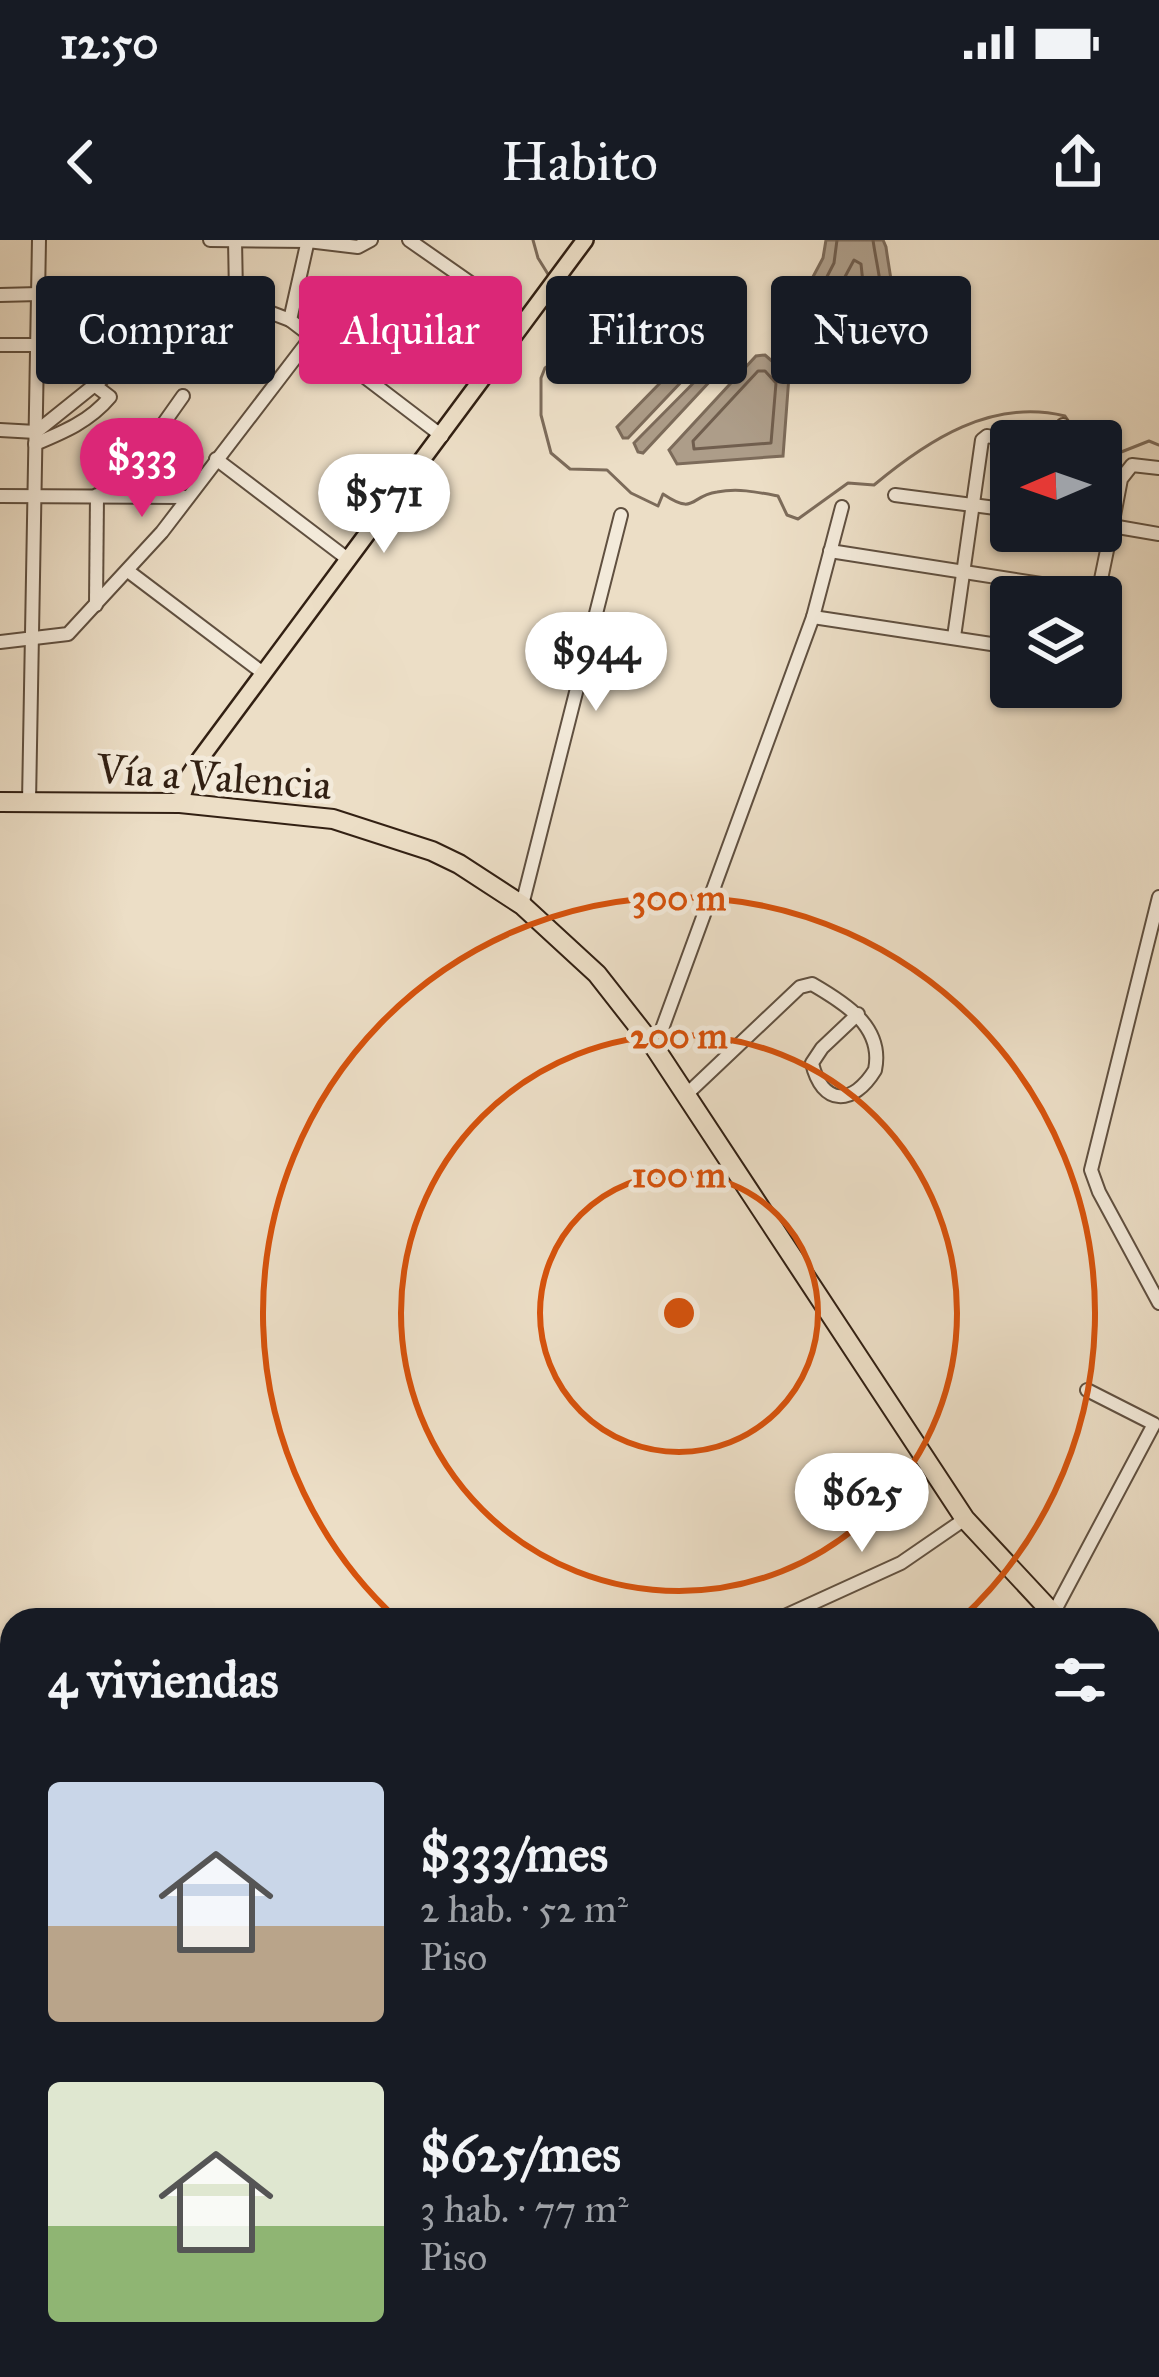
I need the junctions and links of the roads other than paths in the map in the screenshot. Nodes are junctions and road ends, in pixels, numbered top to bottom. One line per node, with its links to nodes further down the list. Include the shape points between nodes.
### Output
1 (40, 240): 8 (street)
2 (210, 240): 3 (street)
3 (235, 240): 4 (street); 9 (street)
4 (308, 240): 5 (street, via 358,247); 13 (street)
5 (371, 240)
6 (409, 240): 14 (street)
7 (585, 240): 14 (main road)
8 (39, 276)
9 (236, 276)
10 (36, 294): 11 (street)
11 (0, 295)
12 (275, 313): 13 (street)
13 (290, 320): 15 (street)
14 (525, 321): 24 (main road)
15 (299, 327)
16 (0, 345): 17 (street)
17 (36, 346)
18 (299, 353): 27 (street)
19 (37, 384): 25 (street)
20 (93, 384): 25 (street); 25 (street, via 110,397 104,405 73,428)
21 (374, 384): 24 (street)
22 (183, 396): 31 (street)
23 (0, 430): 25 (street)
24 (442, 436): 44 (main road)
25 (36, 438): 34 (street)
26 (990, 438): 36 (street)
27 (216, 459): 35 (street); 44 (street)
28 (1159, 468): 29 (street, via 1132,465)
29 (1122, 476)
30 (97, 495): 31 (street); 34 (street); 47 (street)
31 (113, 495): 35 (street)
32 (895, 495): 36 (street)
33 (0, 496): 34 (street)
34 (33, 497): 50 (street)
35 (187, 497): 45 (street)
36 (971, 504): 38 (street); 46 (street)
37 (842, 507): 42 (street)
38 (990, 507)
39 (622, 514): 58 (street)
40 (1122, 528): 41 (street)
41 (1159, 534)
42 (830, 551): 46 (street); 48 (street)
43 (1104, 552): 46 (street, via 1094,592)
44 (349, 560): 53 (main road)
45 (128, 572): 47 (street); 53 (street)
46 (963, 572): 49 (street)
47 (96, 605): 50 (street, via 68,634)
48 (813, 616): 49 (street); 62 (street)
49 (954, 637): 52 (street)
50 (31, 641): 51 (street); 55 (street)
51 (0, 642)
52 (990, 643)
53 (263, 674): 56 (main road, via 188,776)
54 (0, 802): 55 (highway, Vía a Valencia)
55 (29, 802): 56 (highway, Vía a Valencia)
56 (180, 803): 58 (highway, Vía a Valencia, via 334,819 432,851)
57 (1159, 897): 59 (street)
58 (522, 905): 62 (highway, Vía a Valencia, via 597,974)
59 (1144, 956): 60 (street); 64 (street, via 1091,1170)
60 (1159, 963)
61 (858, 1014): 61 (street, via 876,1049 875,1070 850,1095 836,1097 817,1078 814,1056); 63 (street, via 807,984)
62 (656, 1048): 63 (highway, Vía a Valencia)
63 (688, 1094): 67 (highway, Vía a Valencia)
64 (1159, 1303)
65 (1087, 1390): 66 (street)
66 (1156, 1425): 70 (street)
67 (965, 1519): 68 (street, via 902,1563); 69 (highway, Vía a Valencia)
68 (803, 1608)
69 (1048, 1608)
70 (1061, 1608)

